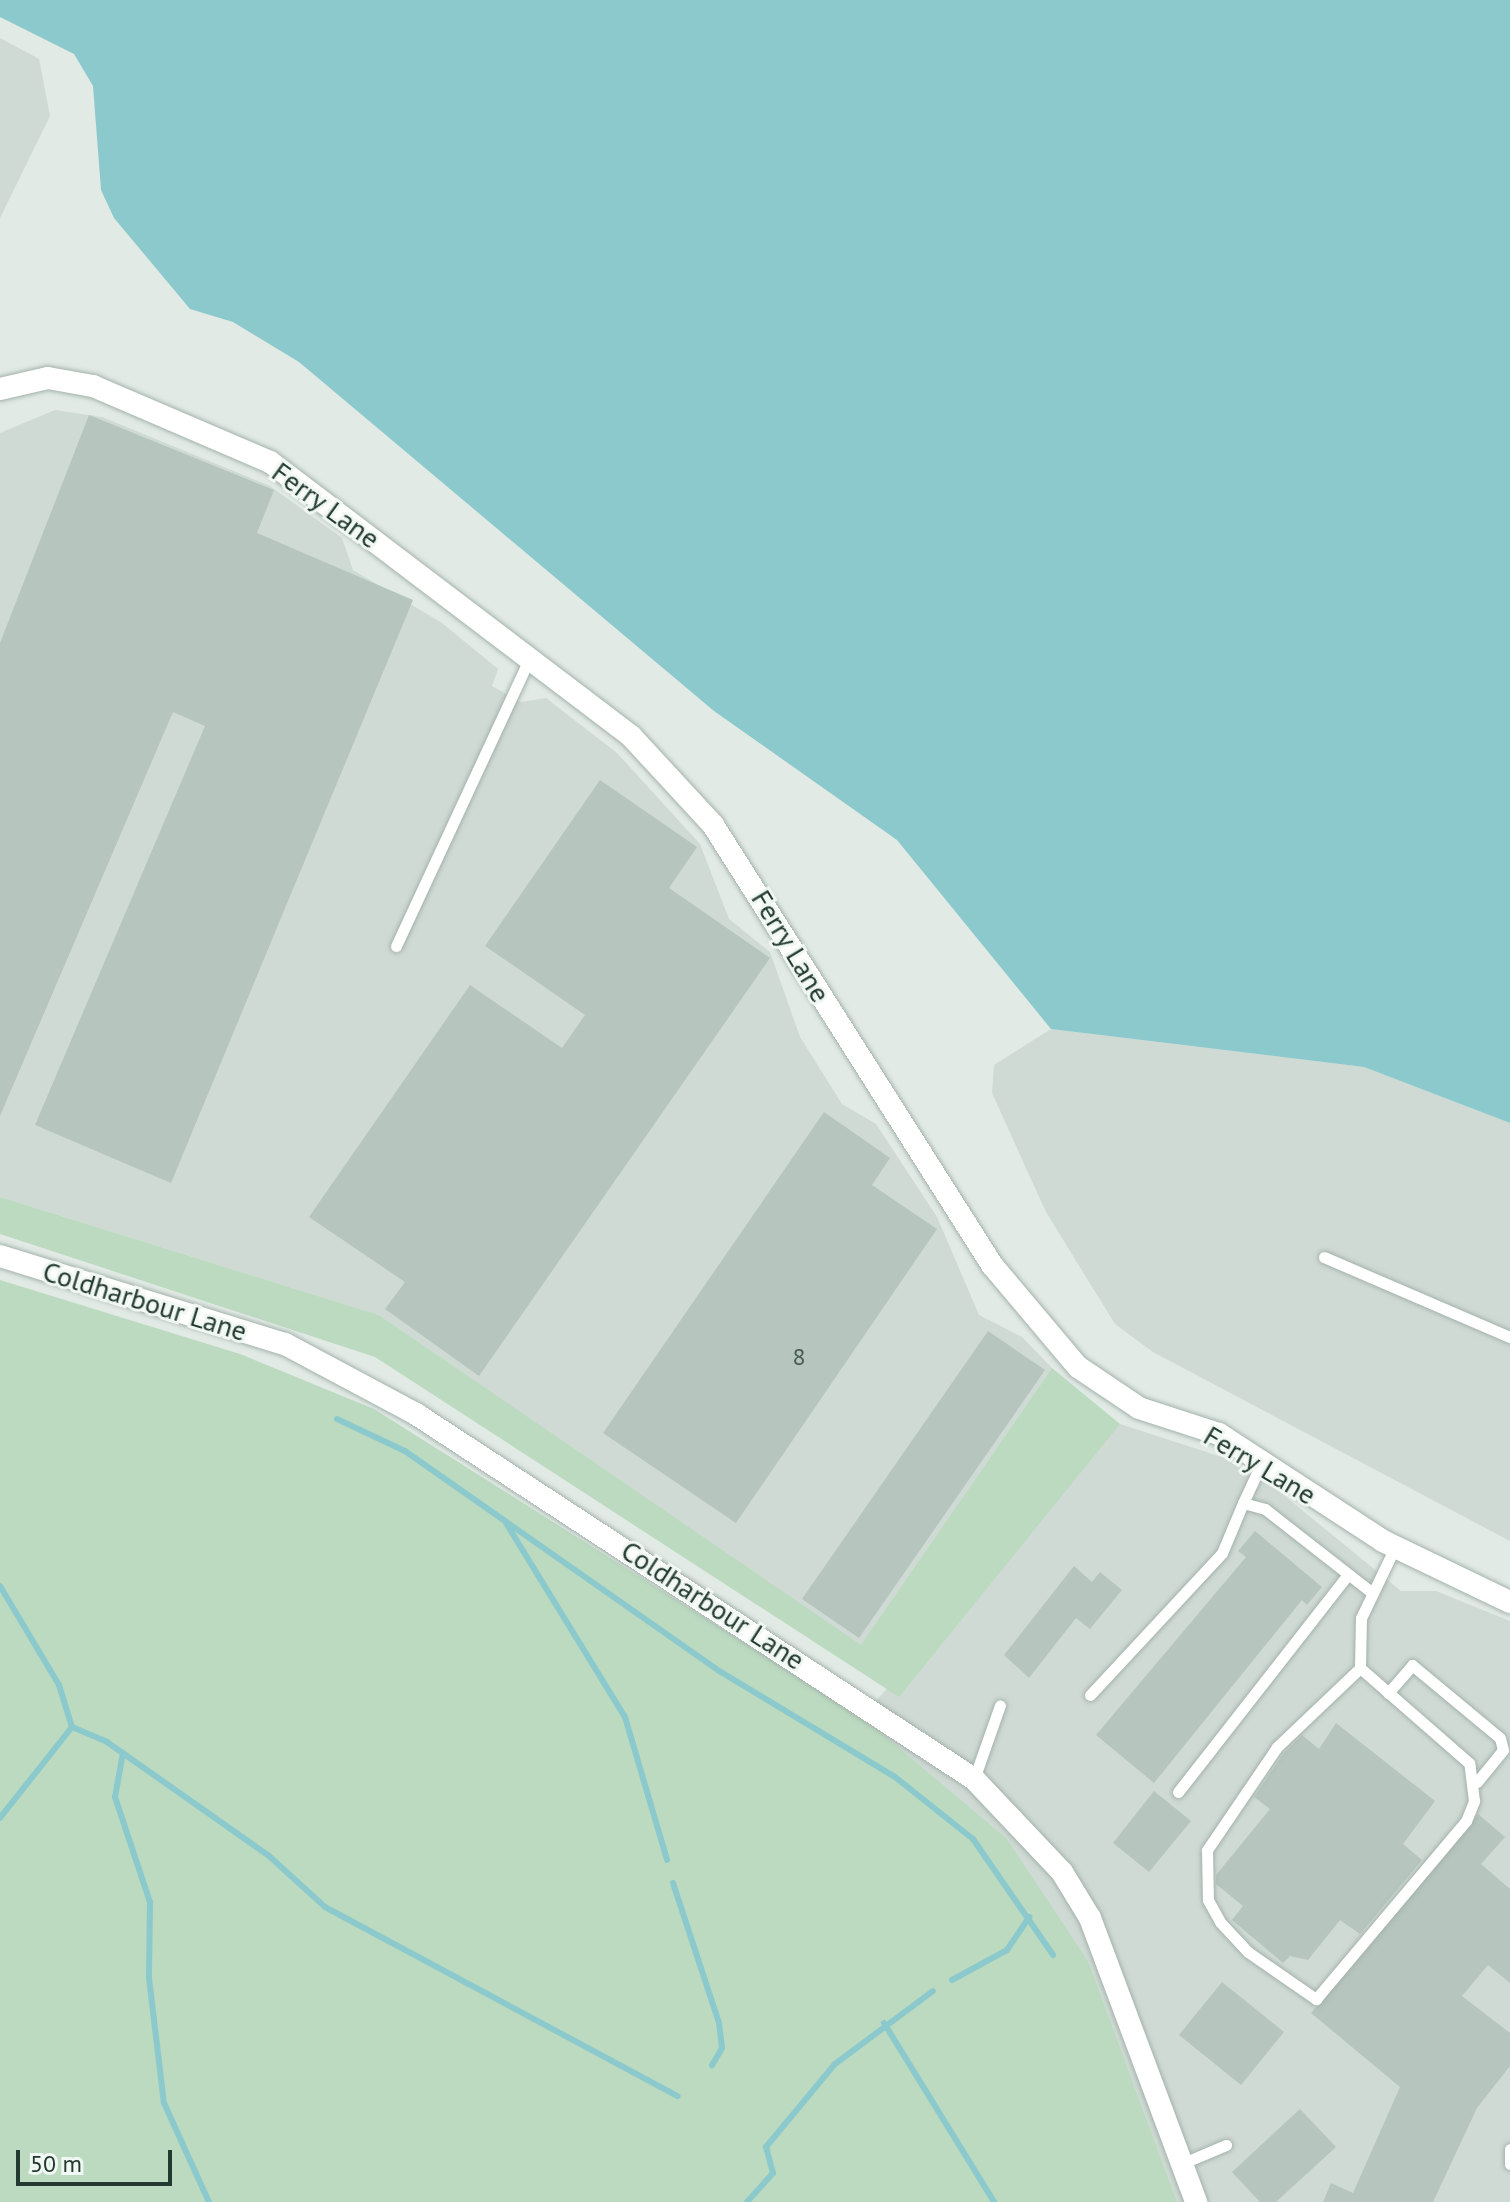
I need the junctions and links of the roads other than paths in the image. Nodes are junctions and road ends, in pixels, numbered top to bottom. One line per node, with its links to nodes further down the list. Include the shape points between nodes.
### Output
1 (0, 389): 2 (street, Ferry Lane, via 48,378 93,386 270,462)
2 (530, 657): 3 (lane); 7 (street, Ferry Lane, via 657,758 713,825 1025,1309 1106,1389 1156,1415 1219,1434)
3 (396, 946)
4 (0, 1256): 17 (street, Coldharbour Lane, via 285,1344 416,1414)
5 (1324, 1257): 6 (lane)
6 (1510, 1337)
7 (1262, 1462): 8 (lane); 9 (street, Ferry Lane)
8 (1243, 1503): 10 (lane, via 1265,1509); 15 (lane, via 1222,1553)
9 (1395, 1547): 11 (lane); 12 (street, Ferry Lane)
10 (1347, 1576): 11 (lane); 19 (lane)
11 (1370, 1591): 13 (lane, via 1361,1618)
12 (1510, 1602)
13 (1360, 1668): 14 (lane); 18 (lane, via 1277,1747 1207,1850 1208,1900 1248,1952 1316,1999 1466,1821)
14 (1388, 1693): 18 (lane, via 1469,1763); 18 (lane, via 1412,1665 1500,1738 1503,1750)
15 (1090, 1695)
16 (1000, 1705): 17 (lane)
17 (974, 1779): 22 (street, Coldharbour Lane, via 1062,1872 1090,1918)
18 (1477, 1782)
19 (1178, 1792)
20 (1226, 2145): 22 (lane)
21 (1510, 2149): 23 (lane)
22 (1180, 2164): 24 (street, Coldharbour Lane)
23 (1510, 2164)
24 (1196, 2202)

